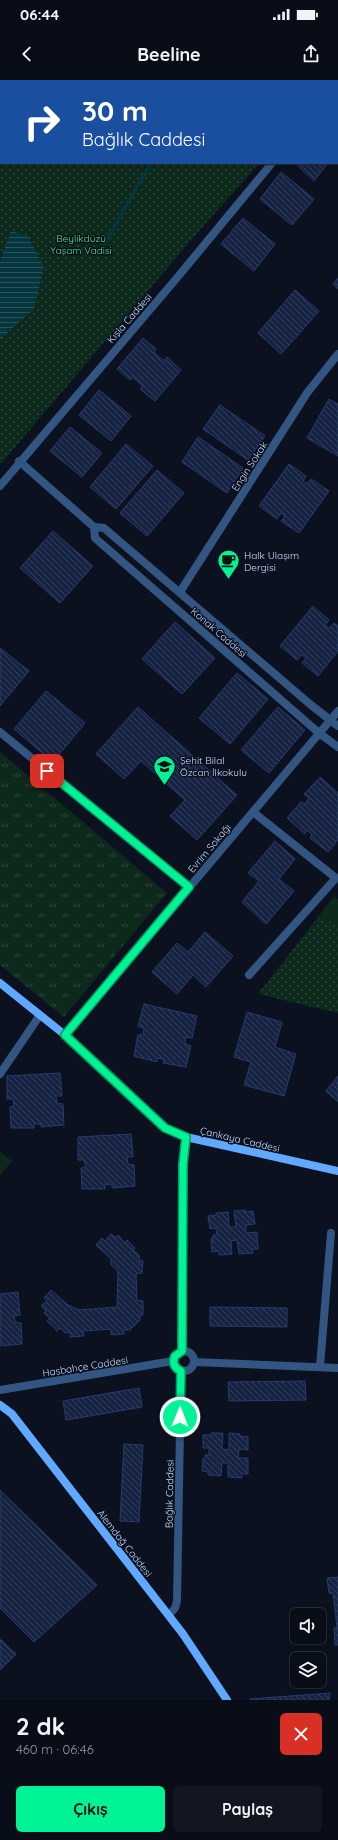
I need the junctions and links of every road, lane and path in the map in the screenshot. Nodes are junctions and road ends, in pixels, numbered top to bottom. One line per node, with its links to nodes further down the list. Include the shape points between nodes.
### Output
1 (271, 164): 3 (street, Kışla Caddesi)
2 (338, 354): 6 (street, Engin Sokak, via 307,393)
3 (19, 461): 4 (street, Kışla Caddesi); 5 (street, Konak Caddesi)
4 (0, 486)
5 (94, 527): 6 (street, Konak Caddesi, via 104,528); 11 (street, Konak Caddesi, via 95,538)
6 (180, 592): 8 (street, Konak Caddesi, via 311,705)
7 (338, 711): 8 (street, Evrim Sokağı)
8 (331, 719): 9 (street, Konak Caddesi); 11 (street, Evrim Sokağı)
9 (338, 726)
10 (0, 732): 14 (street)
11 (319, 734): 12 (street, Konak Caddesi); 13 (street, Evrim Sokağı)
12 (338, 747)
13 (253, 812): 14 (street, Evrim Sokağı); 15 (street, via 336,878)
14 (189, 887): 18 (street, Evrim Sokağı)
15 (249, 975)
16 (0, 983): 17 (main road, Çankaya Caddesi)
17 (40, 1015): 18 (main road, Çankaya Caddesi); 19 (street)
18 (65, 1035): 20 (main road, Çankaya Caddesi, via 165,1128)
19 (0, 1074)
20 (186, 1137): 21 (main road, Çankaya Caddesi); 23 (street, via 183,1164)
21 (338, 1171)
22 (331, 1233): 26 (street)
23 (182, 1351): 24 (street, via 175,1356); 25 (street, via 191,1353)
24 (173, 1362): 28 (street); 29 (street, Hasbahçe Caddesi)
25 (194, 1362): 26 (street); 28 (street, via 191,1368)
26 (320, 1366): 27 (street)
27 (338, 1368)
28 (181, 1371): 31 (street, Bağlık Caddesi, via 177,1602)
29 (0, 1390)
30 (0, 1405): 31 (main road, Alemdağ Caddesi, via 12,1414)
31 (169, 1615): 32 (main road, Alemdağ Caddesi)
32 (227, 1700)

